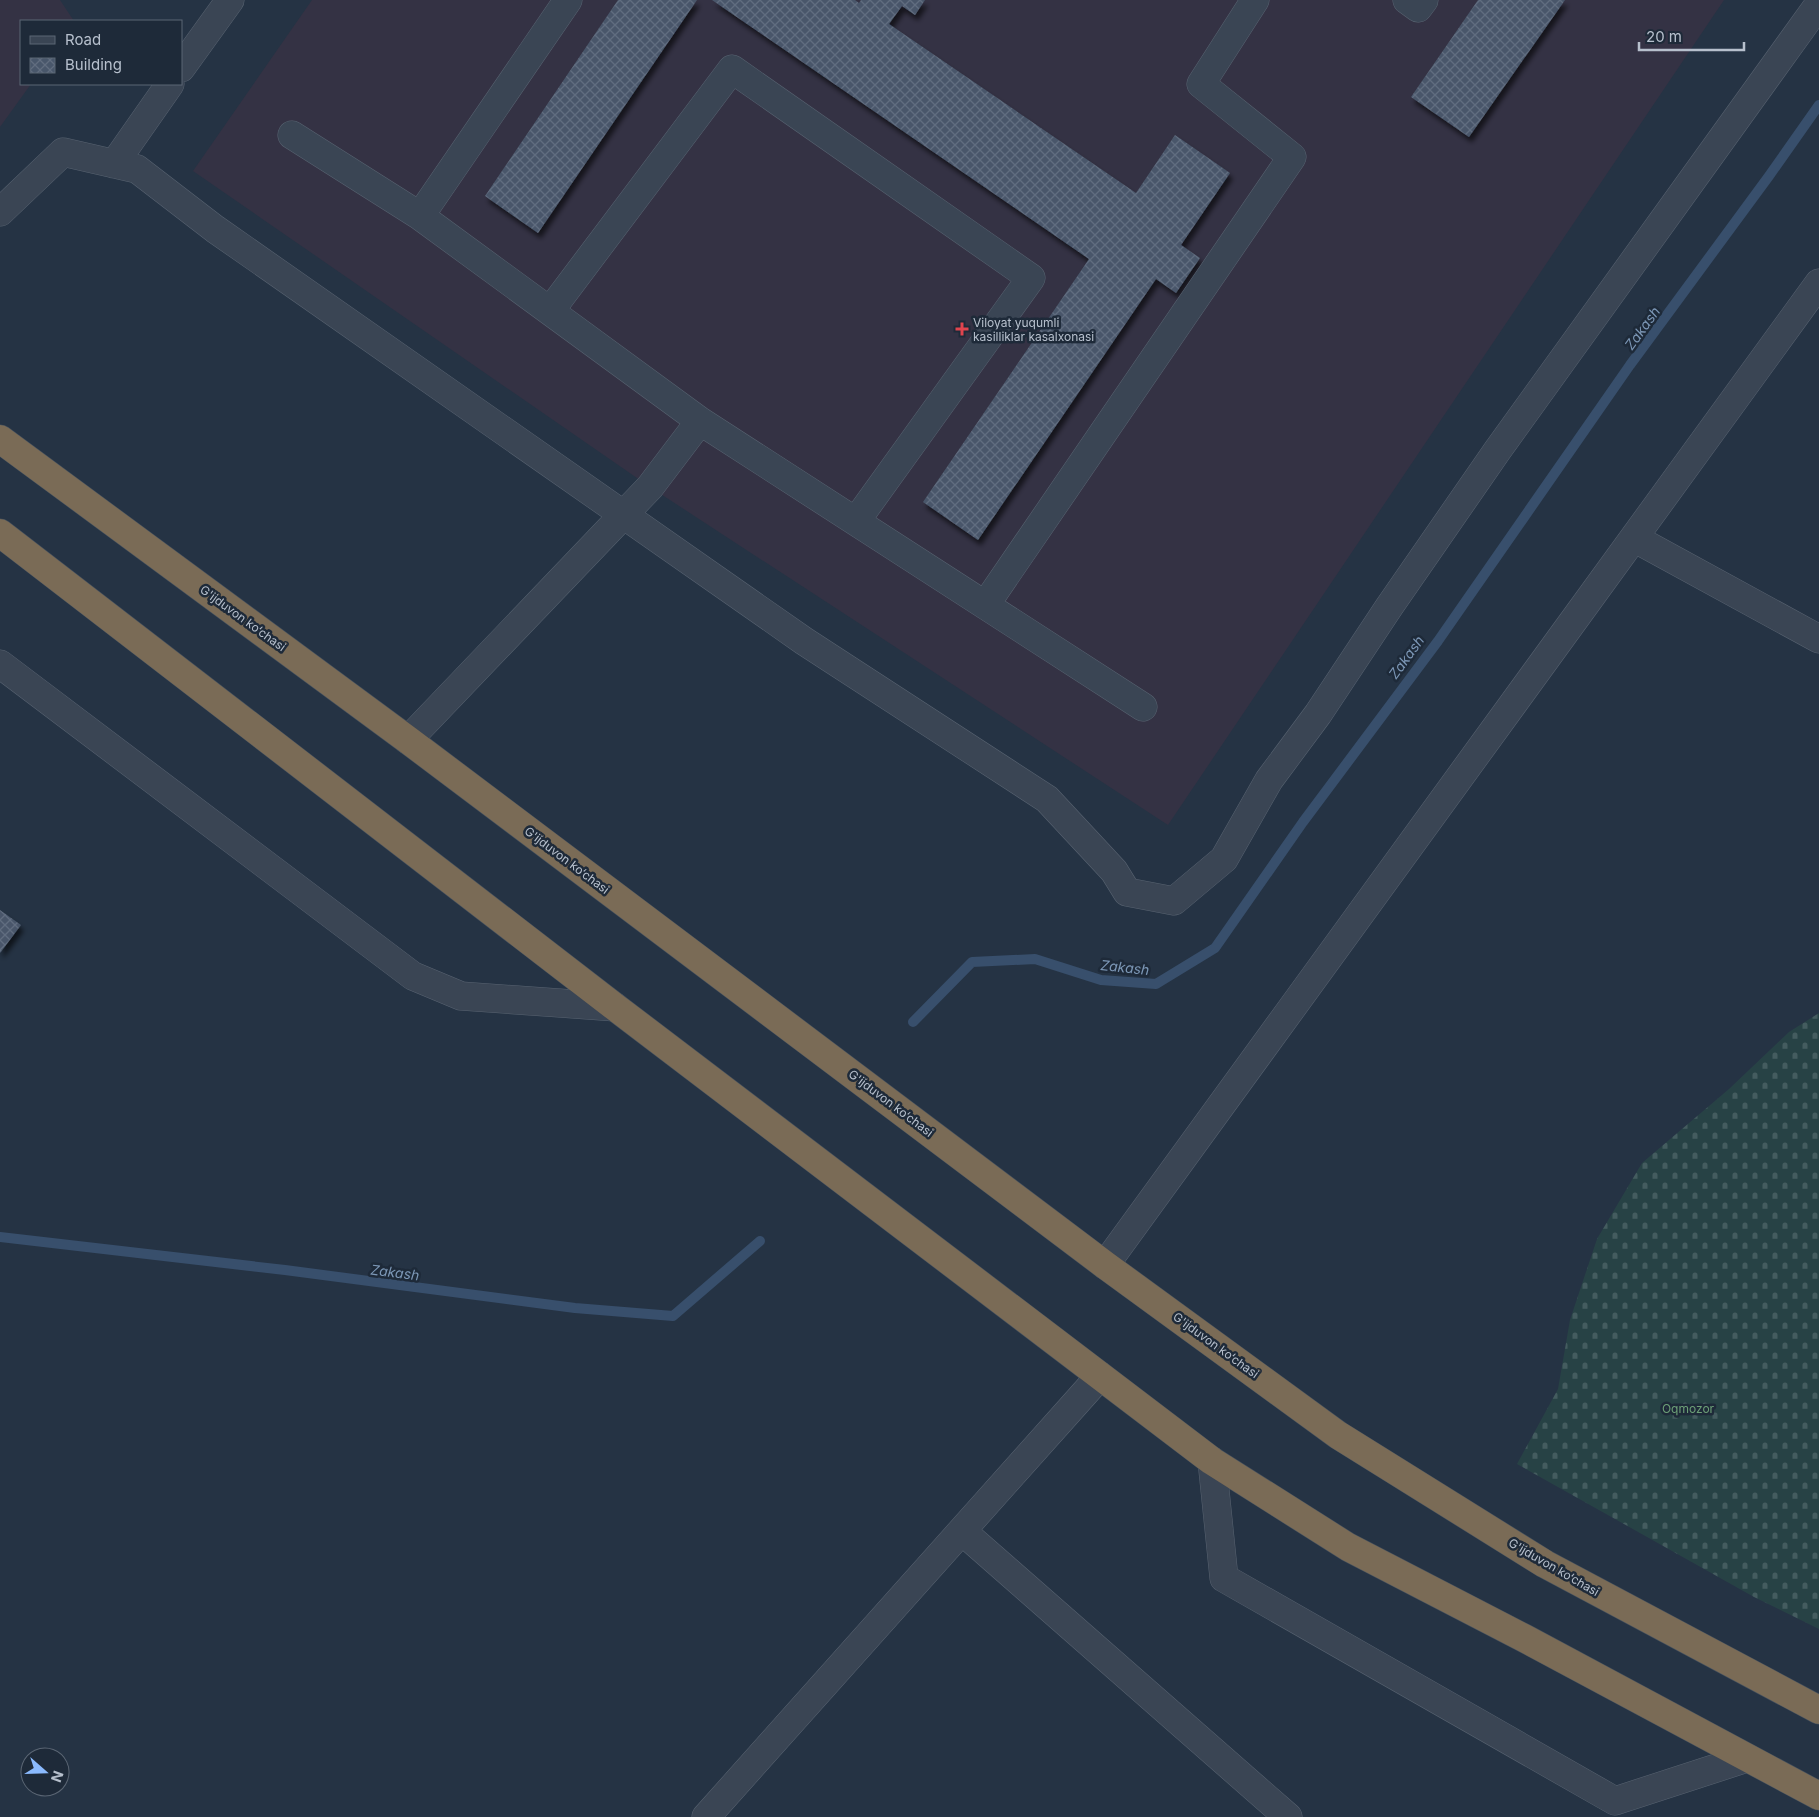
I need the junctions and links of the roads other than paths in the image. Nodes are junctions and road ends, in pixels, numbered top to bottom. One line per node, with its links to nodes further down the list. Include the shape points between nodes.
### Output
1 (230, 0): 7 (street)
2 (568, 0): 12 (street)
3 (1256, 0): 21 (street, via 1201,84 1292,157)
4 (1407, 0): 5 (street, via 1418,8)
5 (1424, 0)
6 (1819, 4): 17 (street, via 1491,459 1318,714 1269,780 1224,859 1174,901 1126,892 1114,871 1048,799 804,640)
7 (182, 67)
8 (169, 85): 10 (street)
9 (292, 135): 12 (street)
10 (114, 164): 11 (street, via 64,152); 17 (street, via 137,169 223,234)
11 (0, 212)
12 (420, 216): 14 (street)
13 (1819, 283): 20 (street)
14 (550, 311): 15 (street); 18 (street, via 732,69 1031,278)
15 (700, 421): 17 (street, via 650,487); 18 (street)
16 (0, 439): 25 (highway, G'ijduvon ko‘chasi)
17 (624, 514): 25 (street)
18 (856, 521): 21 (street)
19 (0, 533): 26 (highway)
20 (1634, 538): 22 (street); 27 (street)
21 (986, 604): 24 (street)
22 (1819, 639)
23 (0, 664): 26 (street, via 413,976 461,996)
24 (1143, 707)
25 (408, 740): 27 (highway, G'ijduvon ko‘chasi)
26 (615, 1007): 28 (highway)
27 (1105, 1265): 31 (highway, G'ijduvon ko‘chasi, via 1338,1435 1528,1554)
28 (1100, 1376): 29 (highway); 30 (street)
29 (1212, 1461): 32 (highway, via 1348,1547); 32 (street, via 1224,1578 1615,1801)
30 (962, 1531): 34 (street); 35 (street)
31 (1819, 1710)
32 (1747, 1758): 33 (highway)
33 (1819, 1796)
34 (717, 1813)
35 (1288, 1817)

